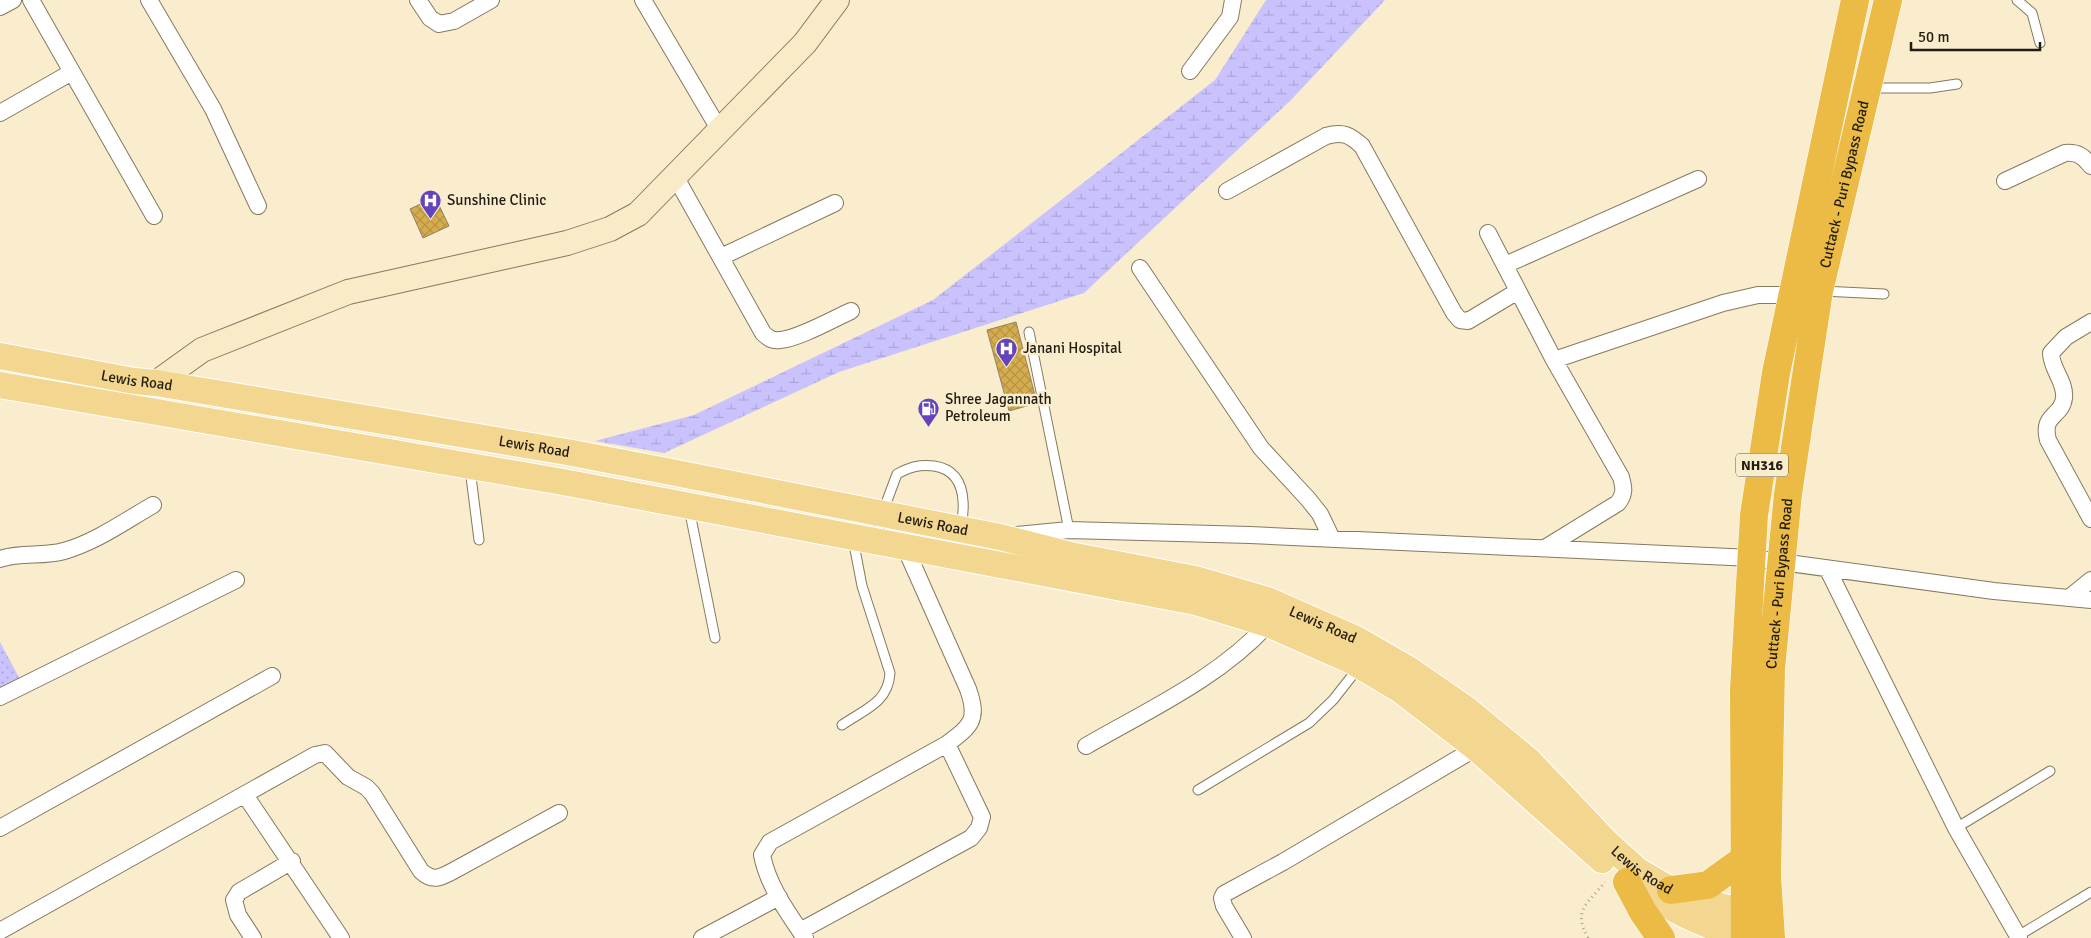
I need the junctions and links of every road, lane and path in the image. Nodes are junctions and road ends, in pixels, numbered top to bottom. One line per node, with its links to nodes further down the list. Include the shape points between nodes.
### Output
1 (12, 0): 12 (street)
2 (31, 0): 15 (street)
3 (148, 0): 26 (street, via 213,109)
4 (418, 0): 5 (street, via 430,18 439,24 454,21)
5 (491, 0)
6 (644, 0): 19 (street)
7 (837, 0): 19 (street, via 805,43)
8 (1233, 0): 14 (street, via 1230,17)
9 (1855, 0): 35 (highway, Cuttack - Puri Bypass Road / NH316)
10 (1888, 0): 17 (highway, Cuttack - Puri Bypass Road / NH316)
11 (2017, 0): 13 (lane, via 2032,13)
12 (0, 7)
13 (2040, 43)
14 (1190, 71)
15 (72, 72): 18 (street); 27 (street)
16 (1957, 84): 17 (lane, via 1930,88)
17 (1867, 88): 33 (highway, Cuttack - Puri Bypass Road / NH316)
18 (0, 113)
19 (719, 129): 21 (street)
20 (2091, 166): 23 (street, via 2074,152 2065,153)
21 (675, 176): 29 (street); 41 (street, via 638,214 610,229 566,243 348,292 202,350)
22 (1698, 179): 30 (street)
23 (2005, 181)
24 (1227, 191): 32 (street, via 1326,136 1349,134 1362,146 1460,320 1468,322)
25 (835, 203): 29 (street)
26 (258, 206)
27 (154, 216)
28 (1488, 233): 30 (street)
29 (721, 257): 36 (street, via 763,333 770,339 781,340)
30 (1505, 265): 32 (street)
31 (1140, 268): 53 (street, via 1261,448 1320,514)
32 (1518, 291): 40 (street)
33 (1819, 291): 34 (lane); 61 (highway, Cuttack - Puri Bypass Road / NH316, via 1788,494)
34 (1884, 294)
35 (1791, 295): 40 (street, via 1758,295 1724,303); 59 (highway, Cuttack - Puri Bypass Road / NH316, via 1754,514)
36 (851, 312)
37 (2091, 322): 49 (street, via 2066,337 2051,352 2051,363 2063,387 2064,398 2046,424 2046,432)
38 (1029, 332): 51 (lane)
39 (0, 356): 41 (main road, Lewis Road)
40 (1554, 360): 57 (street, via 1621,477 1624,489 1618,503)
41 (156, 383): 43 (main road, Lewis Road)
42 (0, 385): 44 (main road, Lewis Road)
43 (271, 402): 44 (main road); 48 (main road, Lewis Road, via 567,452)
44 (269, 431): 45 (main road, Lewis Road)
45 (469, 466): 47 (main road, Lewis Road); 55 (lane)
46 (153, 506): 60 (street, via 66,550 48,555 27,554)
47 (689, 507): 54 (main road, Lewis Road); 68 (lane)
48 (882, 514): 50 (main road, Lewis Road); 50 (lane, via 897,474 923,464 941,467 953,472 962,488); 54 (lane)
49 (2091, 519)
50 (963, 530): 52 (main road, Lewis Road); 58 (lane)
51 (1069, 530): 52 (street); 53 (street)
52 (1000, 537): 85 (main road, Lewis Road, via 1075,556 1195,579 1267,600 1356,639 1408,668 1466,709 1528,760 1638,871)
53 (1331, 537): 57 (street)
54 (864, 538): 56 (main road, Lewis Road); 72 (lane, via 862,586 890,672 889,687 880,700)
55 (480, 540)
56 (904, 545): 58 (main road, Lewis Road); 73 (street, via 973,704 973,718 968,728)
57 (1545, 548): 59 (street)
58 (954, 555): 67 (main road, Lewis Road, via 1196,602)
59 (1752, 558): 61 (street); 82 (highway, Cuttack - Puri Bypass Road / NH316, via 1744,689)
60 (0, 559)
61 (1783, 561): 62 (street); 88 (highway, Cuttack - Puri Bypass Road / NH316, via 1771,669 1767,876)
62 (1828, 570): 65 (street); 81 (street)
63 (236, 580): 71 (street)
64 (2091, 580): 65 (street)
65 (2069, 598): 66 (street)
66 (2091, 600)
67 (1268, 624): 69 (main road, Lewis Road); 74 (street, via 1255,639 1207,676)
68 (715, 638)
69 (1361, 666): 75 (main road, Lewis Road, via 1399,689); 77 (lane, via 1309,723)
70 (272, 676): 80 (street)
71 (0, 697)
72 (842, 725)
73 (947, 744): 87 (street, via 770,842 762,855); 90 (street, via 982,817 979,828 971,838)
74 (1086, 746)
75 (1476, 748): 84 (main road, Lewis Road); 95 (street, via 1224,894 1224,906)
76 (2050, 771): 81 (lane)
77 (1198, 790)
78 (245, 795): 79 (street, via 305,760 325,753 348,777 366,787 421,871 428,878 437,879); 83 (street); 89 (street)
79 (559, 813)
80 (0, 828)
81 (1956, 828): 91 (street)
82 (1744, 859): 85 (highway, via 1708,885); 88 (highway, Cuttack - Puri Bypass Road / NH316)
83 (292, 862): 92 (street, via 239,892 234,900 238,915); 93 (street)
84 (1620, 876): 88 (main road, Lewis Road, via 1685,916 1715,929); 96 (path, via 1582,908 1580,919); 97 (highway)
85 (1671, 890): 88 (main road, Lewis Road)
86 (2091, 892): 91 (lane)
87 (779, 898): 90 (street); 94 (street)
88 (1760, 930)
89 (0, 931)
90 (802, 934)
91 (2018, 937)
92 (253, 938)
93 (342, 938)
94 (702, 938)
95 (1243, 938)
96 (1588, 938)
97 (1661, 938)

